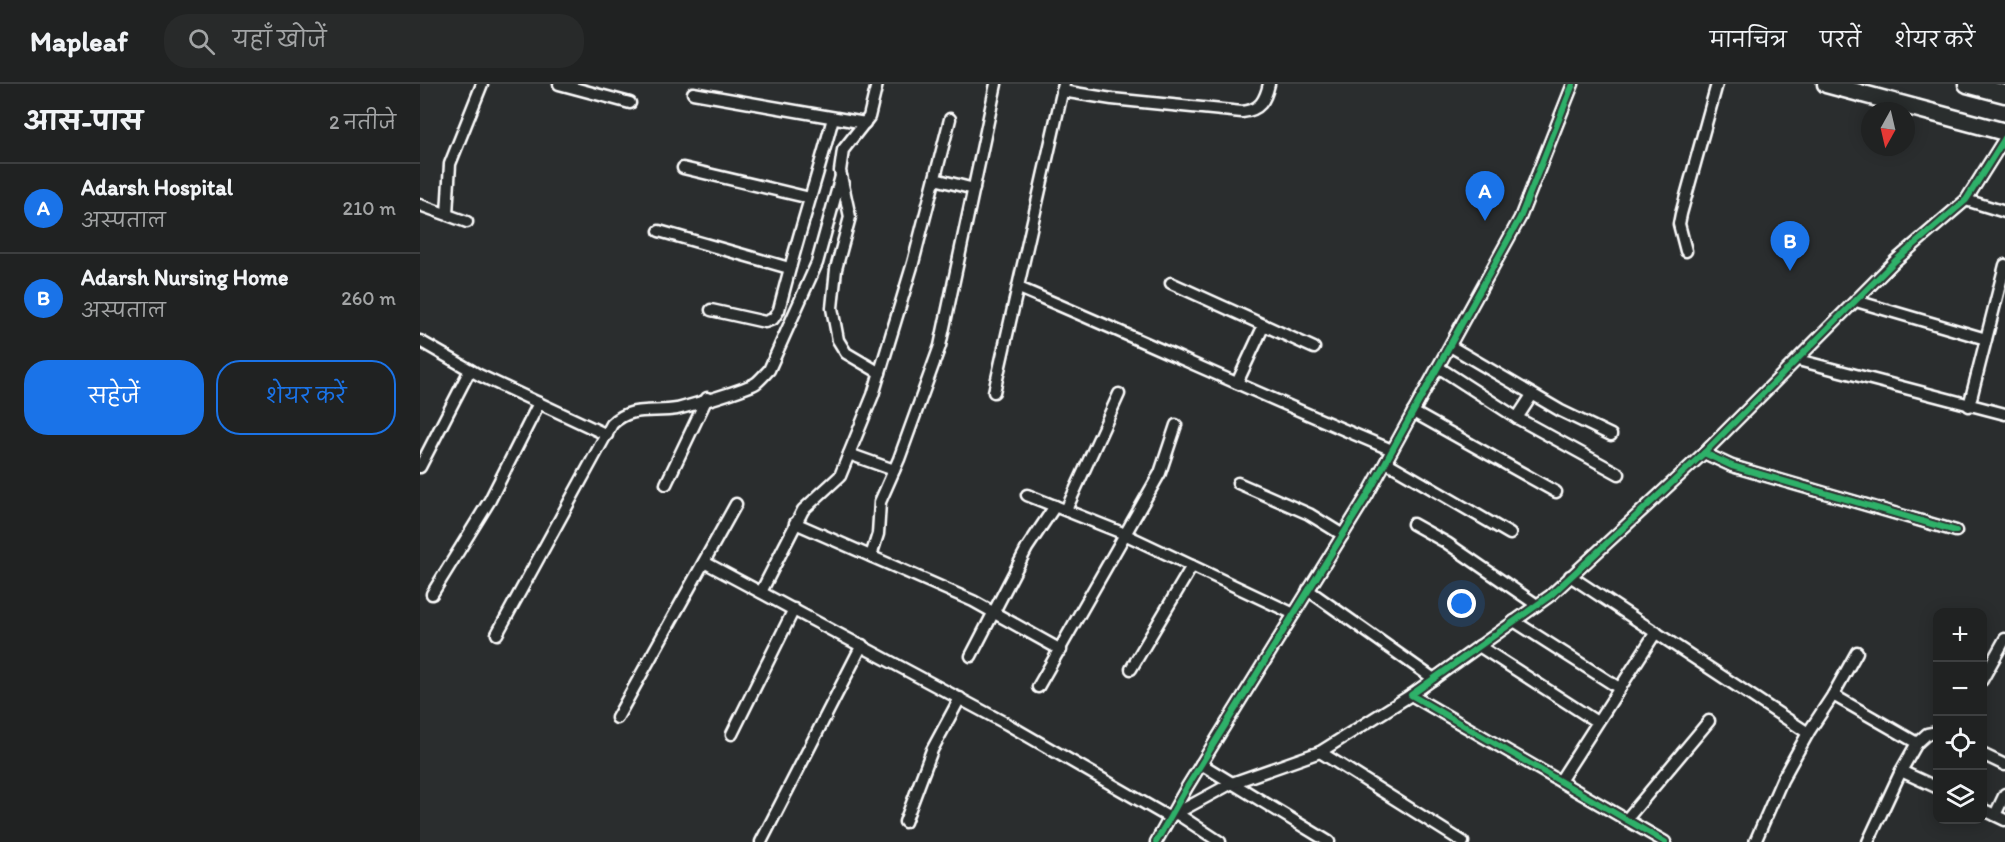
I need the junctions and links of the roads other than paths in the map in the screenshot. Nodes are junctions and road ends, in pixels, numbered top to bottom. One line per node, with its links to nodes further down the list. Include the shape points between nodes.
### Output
1 (482, 84): 28 (street, via 450,164)
2 (559, 84): 11 (street)
3 (877, 84): 17 (street)
4 (996, 84): 23 (street)
5 (1269, 84): 10 (street, via 1263,103 1254,111 1242,112 1112,99)
6 (1573, 84): 41 (street, via 1520,218)
7 (1717, 84): 31 (street, via 1679,224)
8 (1826, 84): 18 (main road)
9 (1967, 84): 13 (main road)
10 (1063, 88): 35 (street)
11 (598, 90): 14 (street)
12 (693, 93): 15 (street)
13 (2005, 93)
14 (630, 103)
15 (833, 118): 17 (street); 24 (street)
16 (950, 119): 22 (street)
17 (865, 123): 21 (street, via 843,150)
18 (2005, 132)
19 (2005, 138): 25 (street)
20 (683, 168): 24 (street)
21 (841, 176): 46 (street, via 850,217 836,269 832,308 838,340 846,353); 51 (street, via 817,263 769,370 750,386)
22 (934, 179): 23 (street); 46 (street)
23 (974, 189): 65 (street, via 940,346)
24 (810, 198): 33 (street)
25 (1966, 200): 27 (street); 36 (street, via 1895,261)
26 (420, 205): 28 (street)
27 (2005, 212)
28 (447, 214): 29 (street)
29 (467, 222)
30 (659, 231): 33 (street)
31 (1686, 251)
32 (2005, 265): 39 (street)
33 (789, 268): 37 (street, via 779,310 772,320 755,321)
34 (1171, 283): 38 (street)
35 (1019, 288): 47 (street); 48 (street)
36 (1856, 301): 39 (street); 43 (street)
37 (711, 310)
38 (1264, 325): 42 (street); 47 (street)
39 (1986, 339): 53 (street)
40 (420, 341): 45 (street)
41 (1450, 346): 44 (street); 50 (street)
42 (1314, 348)
43 (1798, 360): 53 (street); 61 (street)
44 (1438, 367): 54 (street); 56 (street)
45 (470, 370): 52 (street); 64 (street)
46 (880, 373): 62 (street)
47 (1237, 383): 60 (street)
48 (994, 392)
49 (1119, 394): 73 (street)
50 (1532, 395): 56 (street); 59 (street)
51 (707, 398): 58 (street, via 678,408 621,415); 68 (street)
52 (539, 403): 58 (street); 86 (street, via 490,500)
53 (1969, 406): 55 (street)
54 (1413, 412): 60 (street); 69 (street)
55 (2005, 414)
56 (1517, 418): 66 (street)
57 (1176, 425): 78 (street, via 1160,474)
58 (606, 435): 93 (street)
59 (1611, 435)
60 (1392, 450): 63 (street)
61 (1704, 453): 76 (street, via 1732,466); 83 (street)
62 (849, 454): 65 (street); 74 (street, via 840,476 803,510)
63 (1386, 462): 77 (street); 79 (street)
64 (420, 467)
65 (894, 470): 80 (street, via 880,502 878,534)
66 (1618, 474)
67 (1238, 483): 79 (street, via 1309,514)
68 (666, 484)
69 (1556, 492)
70 (1027, 495): 72 (street)
71 (736, 504): 81 (street)
72 (1054, 506): 73 (street); 89 (street)
73 (1066, 510): 78 (street)
74 (795, 524): 80 (street); 85 (street)
75 (1413, 524): 87 (street)
76 (1956, 531)
77 (1510, 534)
78 (1127, 535): 82 (street); 97 (street)
79 (1342, 535): 84 (street)
80 (871, 556): 89 (street)
81 (704, 562): 85 (street); 108 (street)
82 (1191, 566): 90 (street); 100 (street)
83 (1570, 576): 87 (street); 92 (street)
84 (1308, 590): 90 (street); 102 (street)
85 (761, 592): 88 (street)
86 (432, 594)
87 (1537, 605): 91 (street)
88 (794, 609): 95 (street); 113 (street)
89 (993, 612): 97 (street); 99 (street)
90 (1294, 614): 117 (street)
91 (1514, 621): 96 (street); 104 (street)
92 (1656, 632): 104 (street); 111 (street)
93 (497, 634)
94 (2005, 639): 101 (street)
95 (862, 645): 107 (street); 128 (street)
96 (1479, 646): 102 (street); 110 (street)
97 (1061, 650): 103 (street)
98 (1857, 652): 106 (street)
99 (970, 656)
100 (1131, 669)
101 (1987, 673)
102 (1434, 679): 105 (street)
103 (1038, 687)
104 (1619, 688): 110 (street)
105 (1411, 695): 115 (street); 120 (street)
106 (1833, 695): 111 (street); 114 (street)
107 (960, 698): 124 (street); 127 (street, via 932,750)
108 (617, 718)
109 (1709, 721): 126 (street)
110 (1597, 722): 120 (street)
111 (1808, 733): 134 (street)
112 (1933, 733): 114 (street)
113 (732, 734)
114 (1917, 743): 119 (street)
115 (1320, 752): 121 (street); 132 (street)
116 (1987, 756): 118 (street)
117 (1201, 764): 121 (street); 124 (street)
118 (2005, 765)
119 (1901, 771): 122 (street); 135 (street)
120 (1560, 781): 126 (street)
121 (1232, 783): 124 (street); 131 (street)
122 (1933, 786)
123 (2005, 794): 125 (street)
124 (1172, 816): 129 (street); 130 (street)
125 (2000, 818)
126 (1626, 820): 133 (street)
127 (905, 822)
128 (761, 842)
129 (1156, 842)
130 (1220, 842)
131 (1329, 842)
132 (1463, 842)
133 (1665, 842)
134 (1755, 842)
135 (1868, 842)

